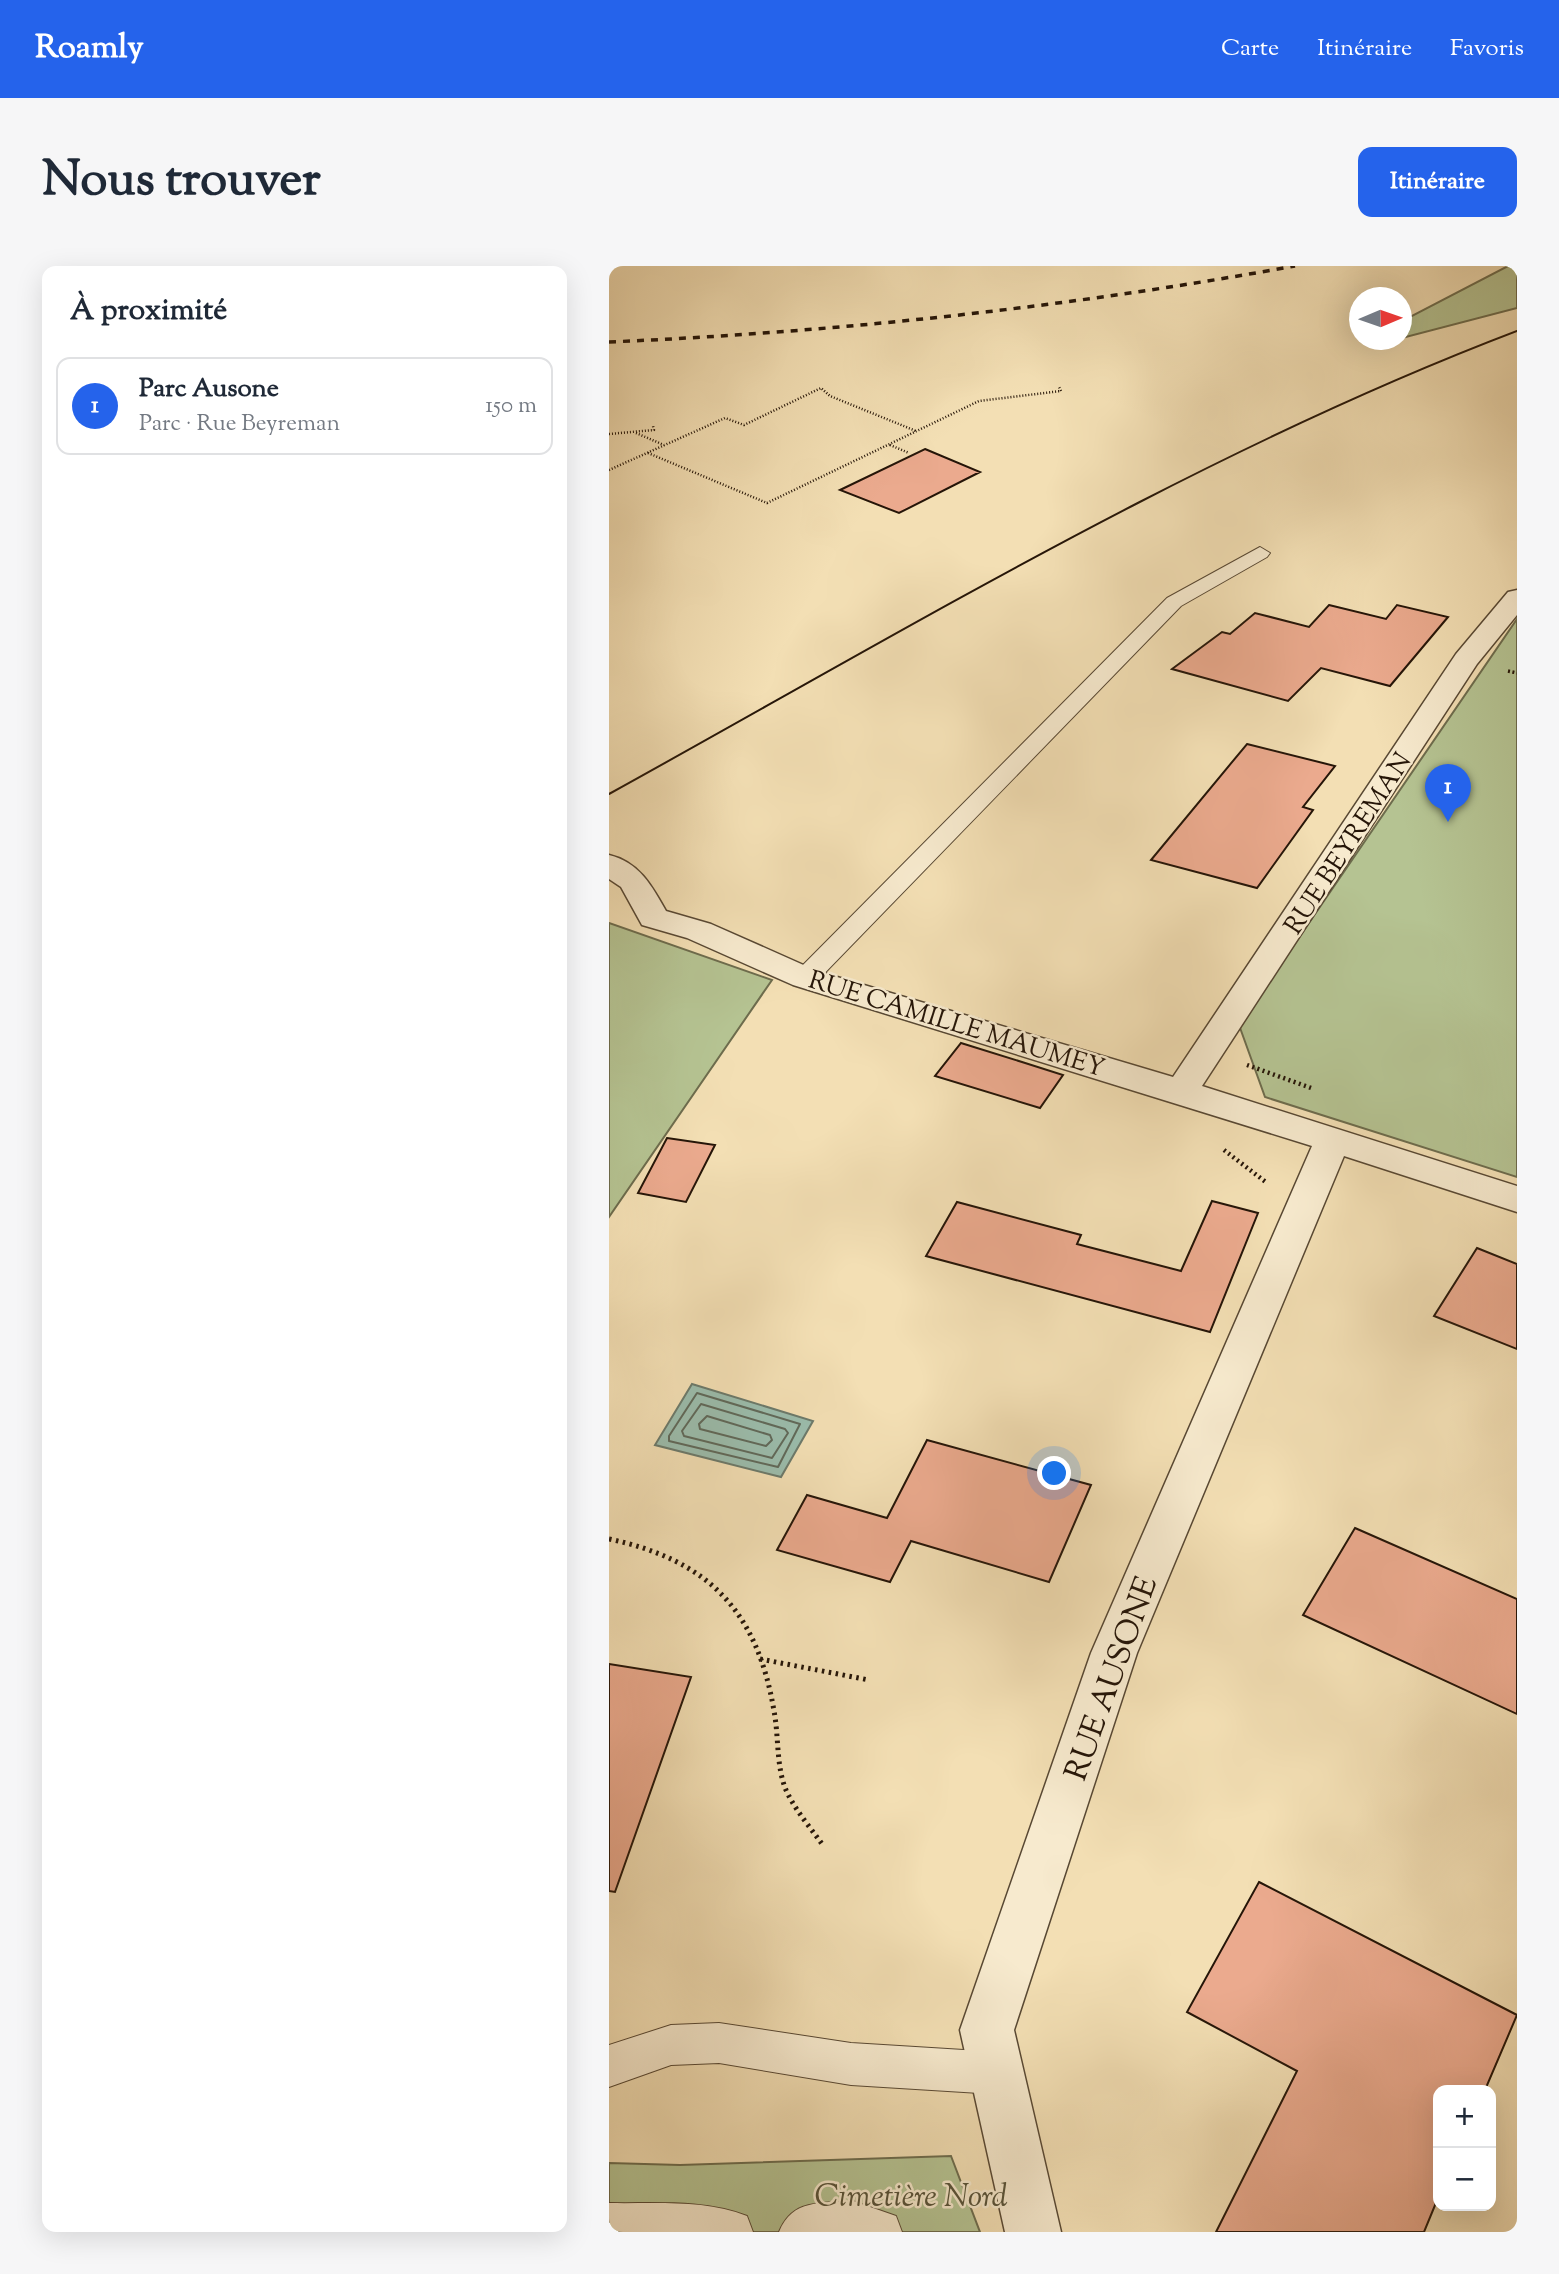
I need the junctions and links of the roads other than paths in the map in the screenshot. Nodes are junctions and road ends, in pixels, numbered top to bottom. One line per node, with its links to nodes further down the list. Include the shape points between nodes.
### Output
1 (1260, 553): 4 (lane, via 1174,602)
2 (1517, 597): 5 (street, RUE BEYREMAN, via 1466,660)
3 (609, 864): 4 (street, RUE CAMILLE MAUMEY, via 634,882 653,918 699,931)
4 (805, 978): 5 (street, RUE CAMILLE MAUMEY)
5 (1181, 1091): 6 (street, RUE CAMILLE MAUMEY)
6 (1332, 1142): 7 (street, RUE CAMILLE MAUMEY); 9 (street, RUE AUSONE, via 1114,1653 987,2030)
7 (1517, 1199)
8 (609, 2066): 9 (lane, via 671,2045 719,2043 851,2064)
9 (996, 2073): 14 (street, RUE AUSONE)
10 (609, 2225): 11 (lane)
11 (731, 2232)
12 (801, 2232): 13 (lane, via 853,2223)
13 (880, 2232)
14 (1033, 2232)

